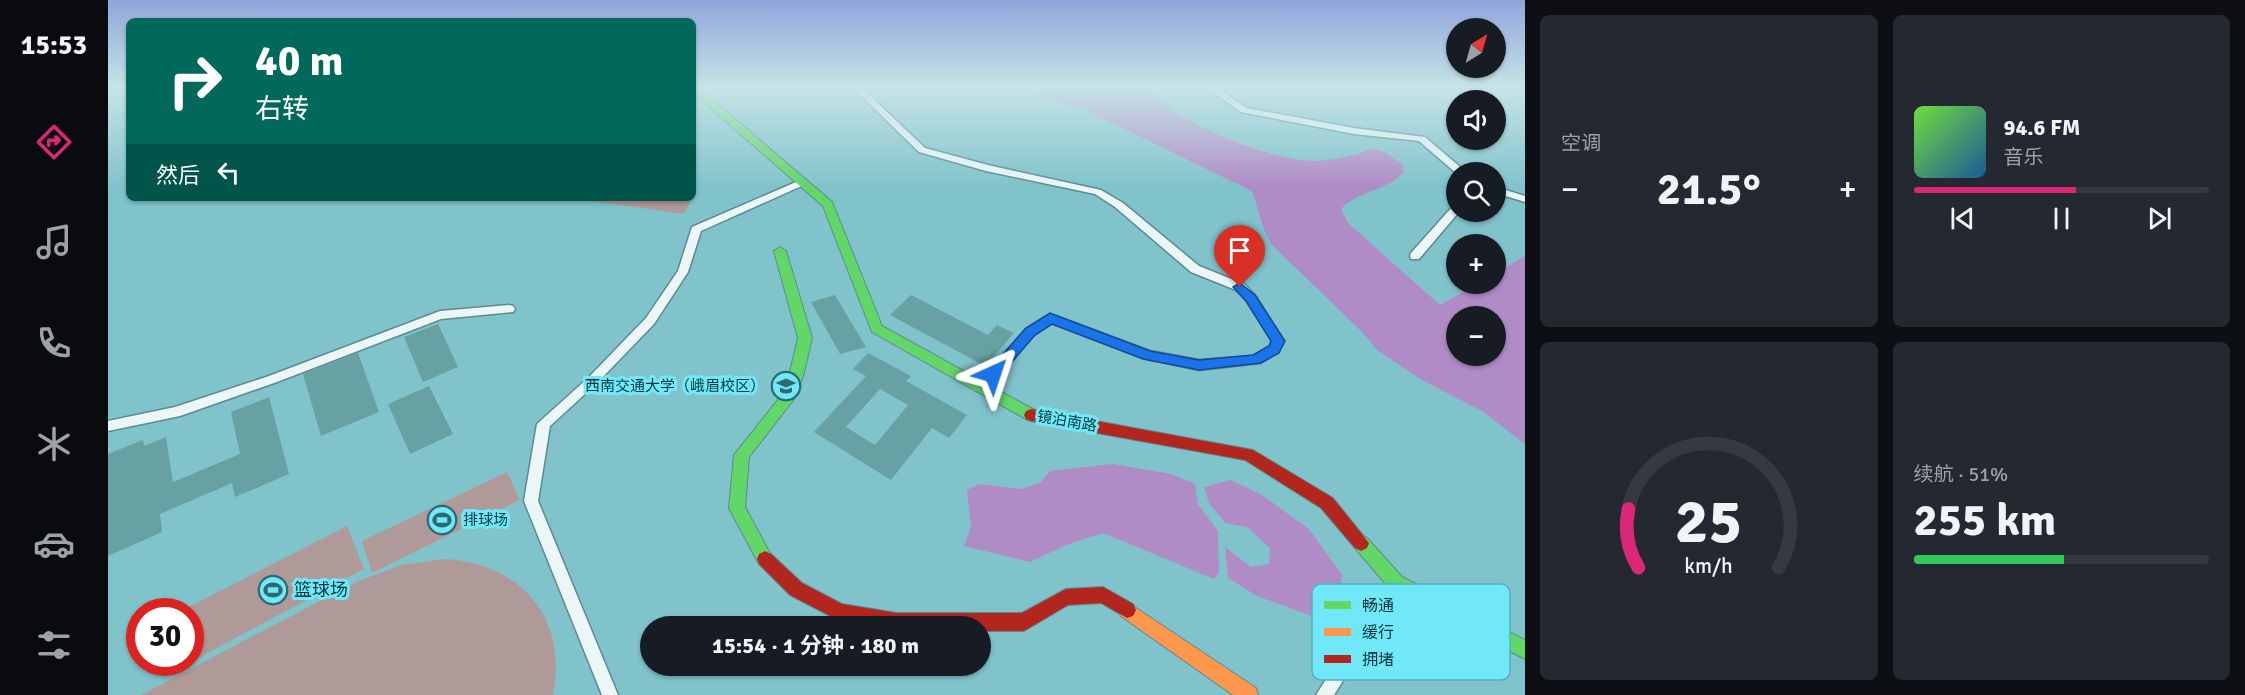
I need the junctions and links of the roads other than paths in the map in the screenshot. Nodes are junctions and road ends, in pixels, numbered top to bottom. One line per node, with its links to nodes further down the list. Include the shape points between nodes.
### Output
1 (731, 120): 5 (street, 镜泊南路)
2 (891, 120): 12 (street, via 922,150 1098,192 1195,269 1240,287 1278,341 1274,349 1256,360 1199,365 1148,355 1050,318 1030,332)
3 (1299, 120): 4 (street, via 1422,139)
4 (1449, 162)
5 (803, 182): 12 (street, 镜泊南路, via 828,204 877,329); 18 (street, via 696,229 683,272 650,321 544,424 531,501)
6 (1506, 193): 7 (street)
7 (1525, 199)
8 (1446, 220): 10 (street)
9 (780, 251): 19 (street, via 805,338 787,399 742,455 737,508 765,559 796,589 840,612 897,622 1024,622 1066,597 1103,595)
10 (1415, 256)
11 (509, 309): 13 (street, via 440,315 262,383 175,412)
12 (980, 388): 14 (street, 镜泊南路, via 1026,414 1248,454 1327,502)
13 (108, 426)
14 (1396, 583)
15 (1510, 642): 16 (street)
16 (1525, 650)
17 (1334, 680): 20 (street)
18 (610, 695)
19 (1249, 695)
20 (1324, 695)

